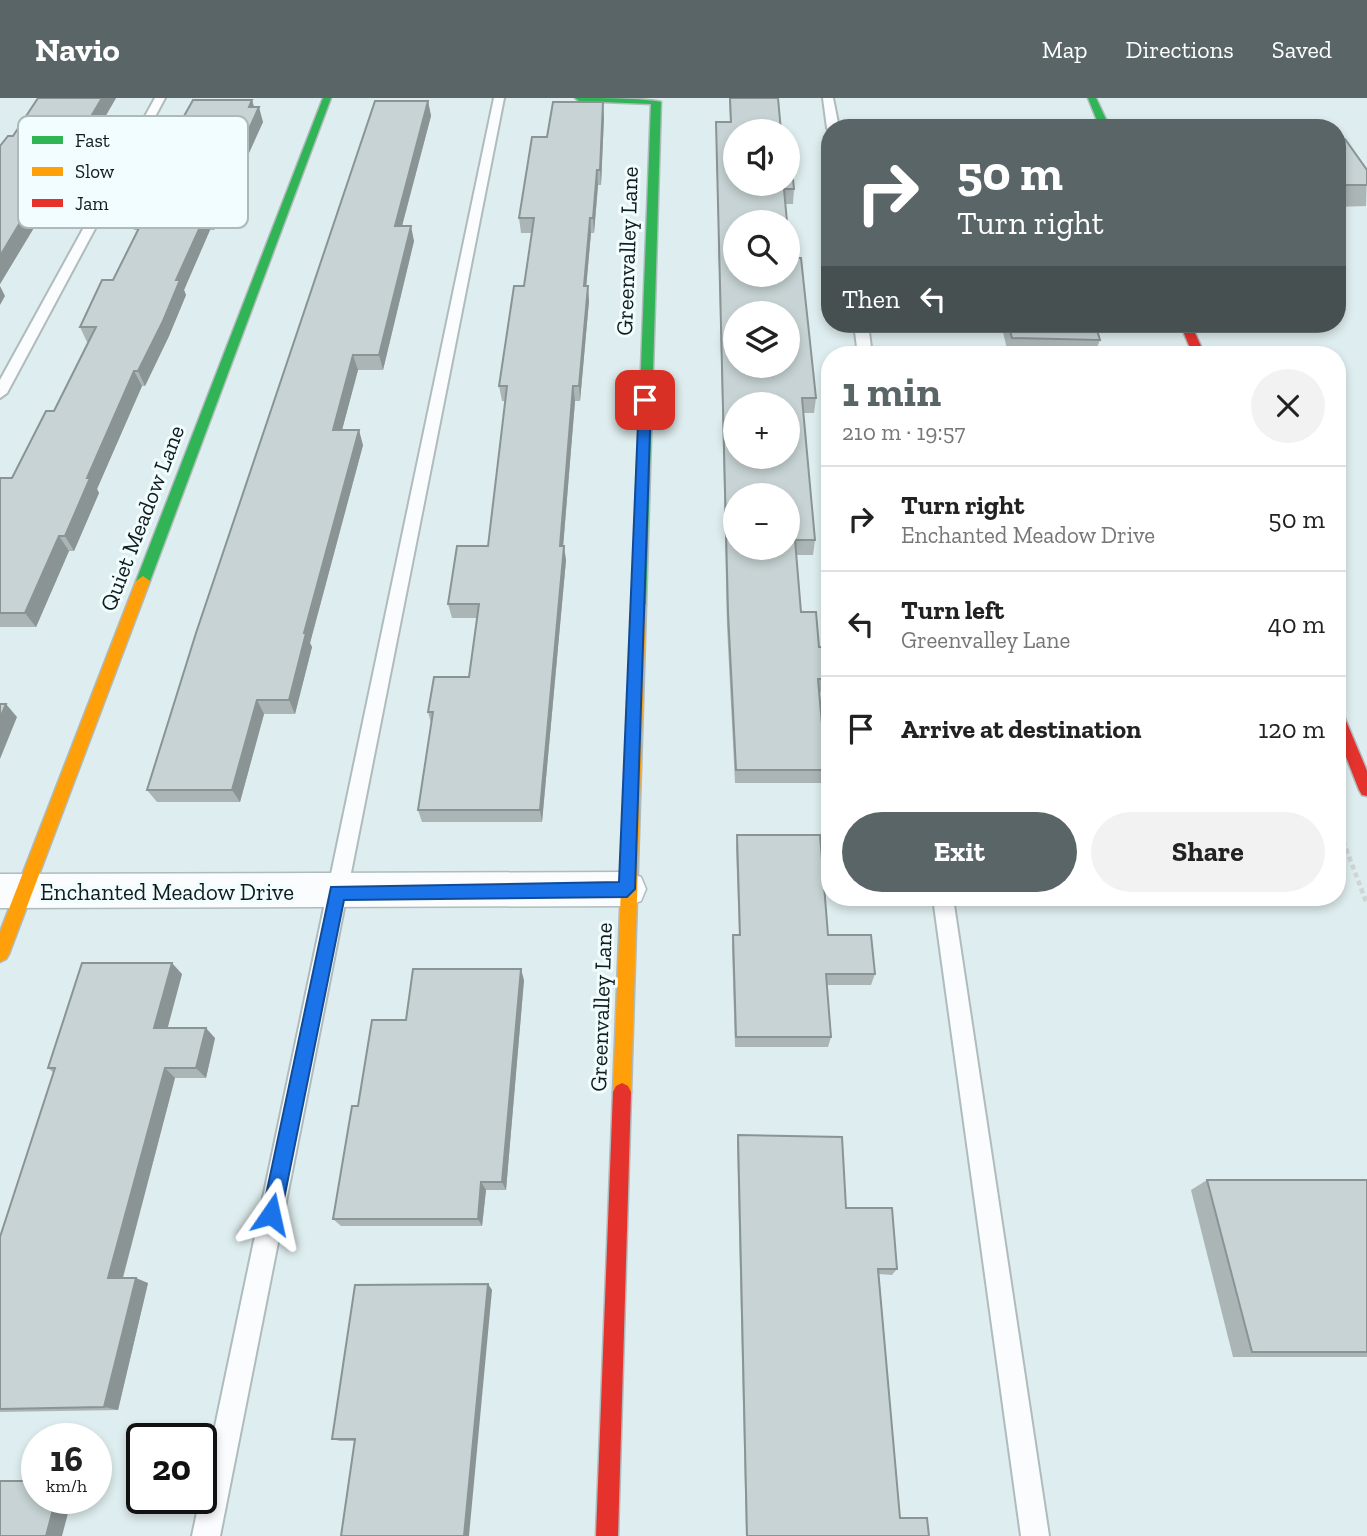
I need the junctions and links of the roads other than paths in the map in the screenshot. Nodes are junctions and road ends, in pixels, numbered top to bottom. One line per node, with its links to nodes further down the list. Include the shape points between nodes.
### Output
1 (160, 98): 8 (lane)
2 (327, 98): 16 (street, Quiet Meadow Lane)
3 (499, 98): 17 (lane)
4 (579, 98): 7 (street)
5 (828, 98): 9 (lane)
6 (1092, 98): 10 (street)
7 (662, 100): 15 (street, Greenvalley Lane)
8 (150, 116)
9 (831, 119)
10 (1101, 119)
11 (89, 228): 12 (lane)
12 (0, 393)
13 (1346, 738): 14 (street)
14 (1367, 790)
15 (627, 889): 17 (street, Enchanted Meadow Drive); 21 (street, Greenvalley Lane)
16 (12, 891): 17 (street, Enchanted Meadow Drive); 19 (street, Quiet Meadow Lane)
17 (337, 892): 20 (lane)
18 (944, 906): 22 (lane)
19 (0, 954)
20 (206, 1536)
21 (607, 1536)
22 (1035, 1536)

